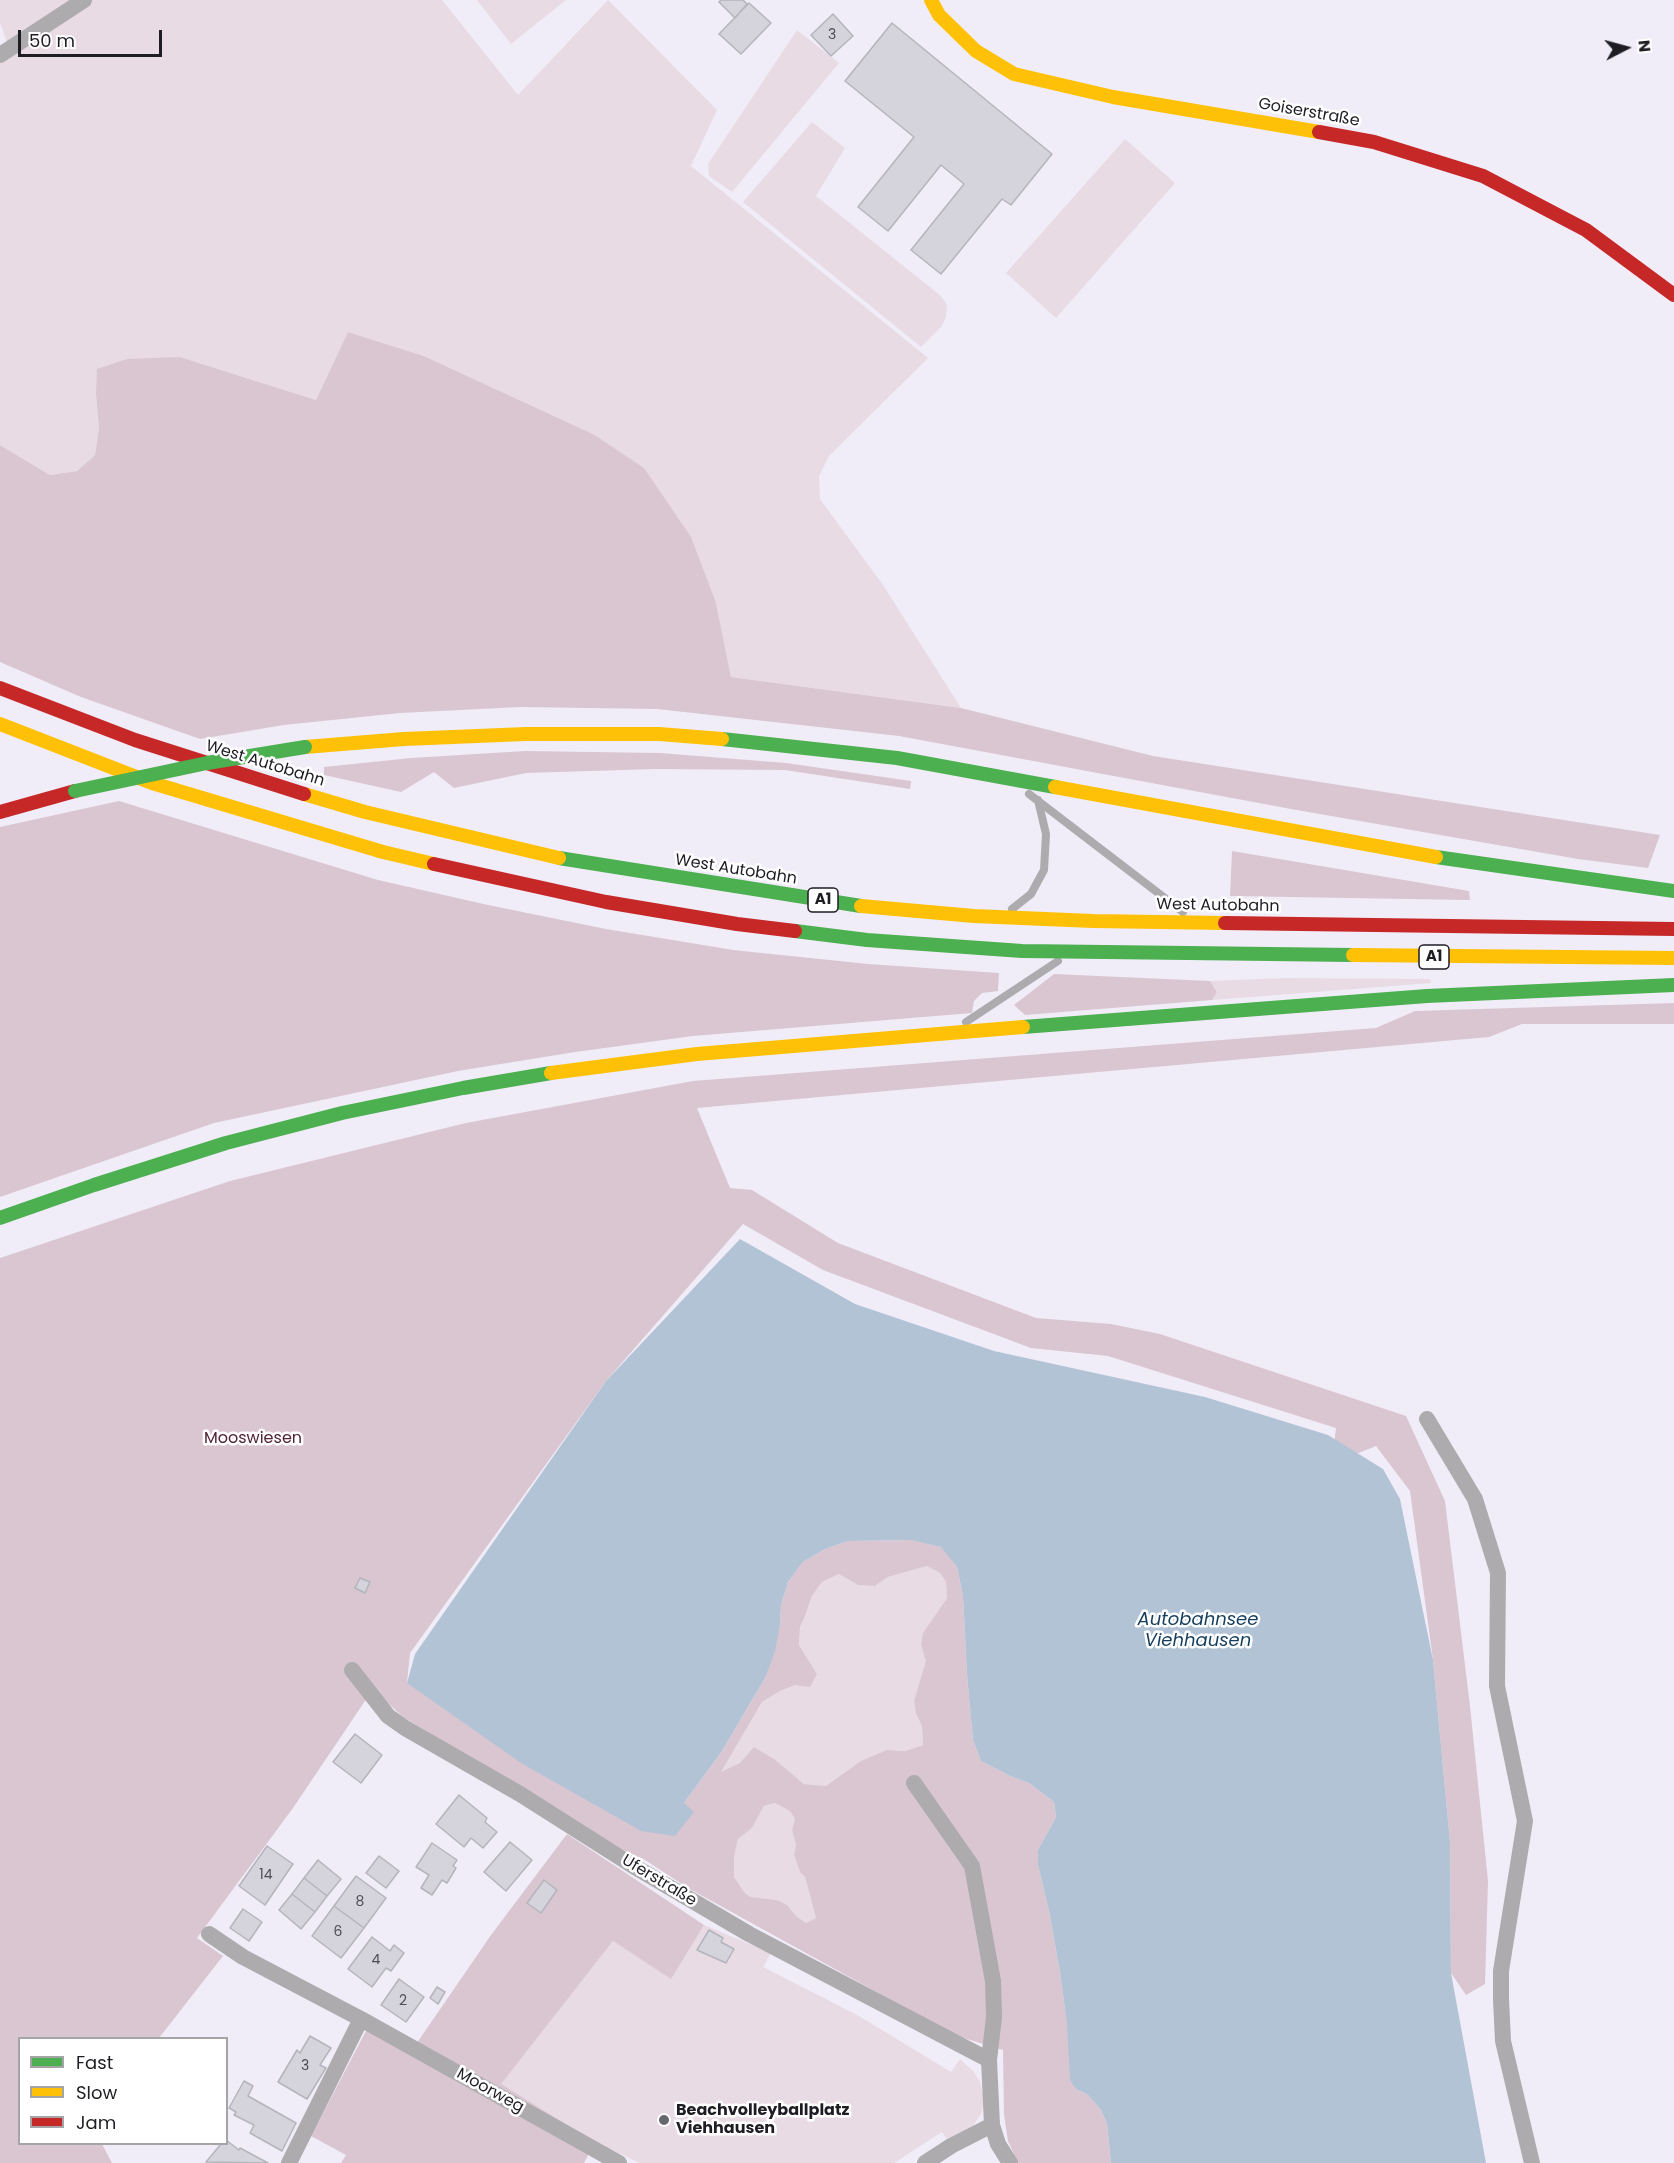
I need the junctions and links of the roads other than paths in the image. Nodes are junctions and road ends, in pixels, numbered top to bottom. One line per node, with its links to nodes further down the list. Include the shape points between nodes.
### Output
1 (84, 0): 3 (street)
2 (931, 0): 4 (main road, Goiserstraße, via 939,15 976,51 1014,74 1113,97 1374,142 1483,176 1586,230)
3 (0, 55)
4 (1674, 295)
5 (0, 688): 11 (main road, West Autobahn / A1, via 135,740 249,777 365,812 501,845 614,868 855,905)
6 (0, 724): 14 (main road, A1, via 152,783 383,852 487,878 737,924 867,940)
7 (1010, 781): 8 (lane); 9 (main road, bridge, via 897,758 775,744 659,734 504,735 304,747 75,791); 10 (main road, via 1446,859)
8 (1038, 800): 11 (lane, via 1046,834 1044,870 1031,894 1010,911); 12 (lane)
9 (0, 812)
10 (1674, 891)
11 (994, 916): 12 (main road, West Autobahn / A1)
12 (1195, 922): 13 (main road, West Autobahn / A1)
13 (1674, 929)
14 (1072, 952): 15 (main road, A1); 17 (lane)
15 (1674, 958)
16 (1674, 985): 17 (main road, via 1427,996)
17 (948, 1033): 18 (main road, via 697,1054 463,1088 342,1113 226,1143)
18 (0, 1218)
19 (1427, 1419): 30 (street, via 1475,1499 1498,1574 1497,1686 1525,1821 1501,1971 1501,2010 1503,2041)
20 (352, 1670): 24 (street, Uferstraße, via 388,1716 405,1728 749,1934)
21 (914, 1783): 24 (street, via 972,1866 993,1981)
22 (209, 1934): 23 (street, Moorweg, via 243,1957)
23 (361, 2019): 26 (street); 27 (street, Moorweg)
24 (989, 2060): 25 (street)
25 (992, 2125): 28 (street); 29 (street)
26 (289, 2163)
27 (620, 2163)
28 (925, 2163)
29 (1010, 2163)
30 (1532, 2163)

